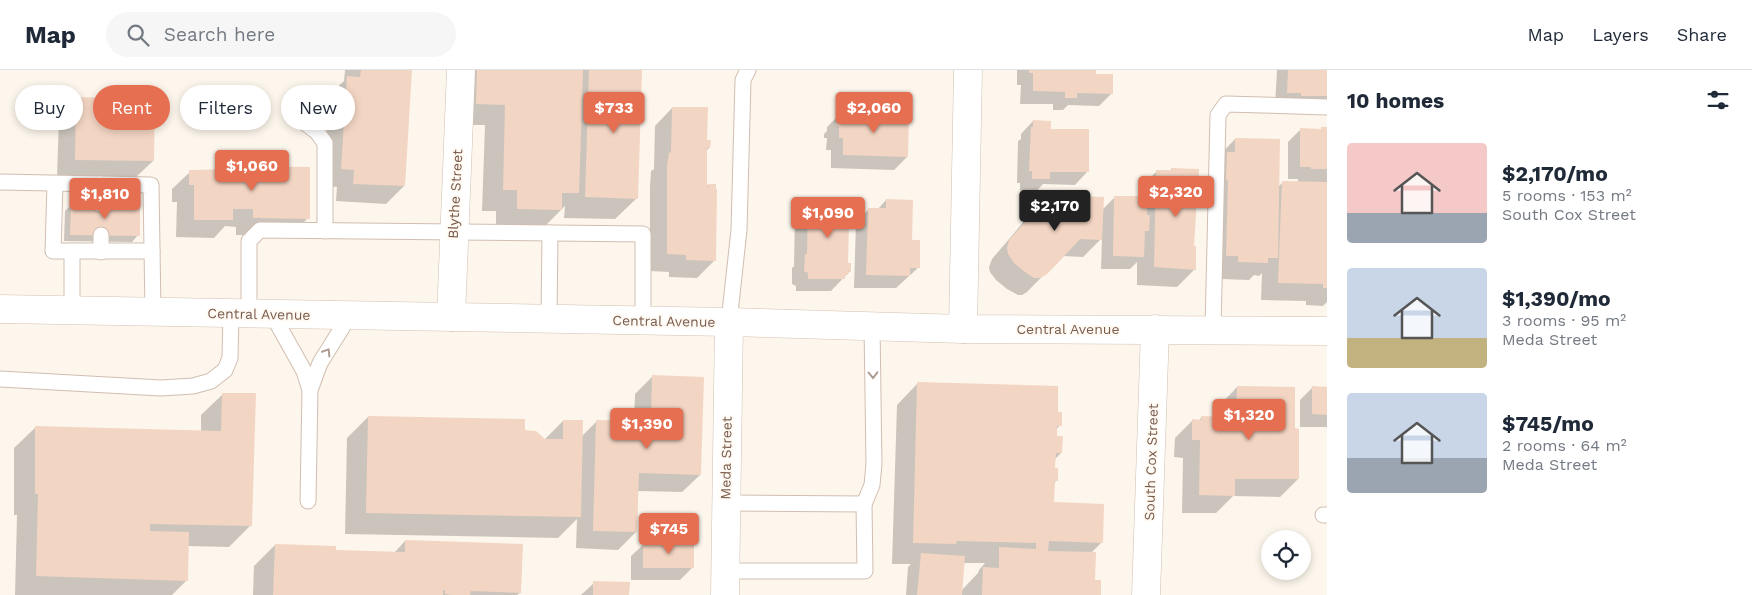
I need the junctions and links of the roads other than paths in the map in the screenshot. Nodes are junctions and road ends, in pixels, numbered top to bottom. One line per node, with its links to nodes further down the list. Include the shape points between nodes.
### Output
1 (461, 70): 11 (main road, Blythe Street)
2 (748, 70): 25 (lane, via 743,80 739,230)
3 (968, 70): 27 (main road)
4 (1327, 107): 29 (lane, via 1226,104 1218,115)
5 (314, 130): 10 (lane, via 325,143)
6 (0, 182): 7 (lane)
7 (55, 184): 8 (lane); 14 (lane, via 53,251)
8 (100, 184): 9 (lane); 15 (lane, via 151,186)
9 (99, 204)
10 (325, 231): 11 (lane); 20 (lane, via 260,230 249,241)
11 (454, 232): 12 (lane); 22 (main road, Blythe Street)
12 (550, 233): 23 (lane); 24 (lane, via 643,234)
13 (101, 235): 16 (lane)
14 (72, 251): 16 (lane); 18 (lane)
15 (152, 251): 16 (lane); 19 (lane)
16 (101, 252)
17 (0, 309): 18 (main road, Central Avenue)
18 (72, 310): 19 (main road, Central Avenue)
19 (154, 312): 20 (main road, Central Avenue)
20 (251, 314): 21 (main road, Central Avenue); 31 (lane, via 225,370 211,381 193,386 161,388); 32 (lane, via 304,371)
21 (350, 315): 22 (main road, Central Avenue); 32 (lane, one-way to 21, via 320,363)
22 (451, 317): 23 (main road, Central Avenue)
23 (549, 319): 24 (main road, Central Avenue)
24 (643, 321): 25 (main road, Central Avenue)
25 (729, 322): 26 (main road, Central Avenue); 34 (main road, Meda Street)
26 (872, 326): 27 (main road, Central Avenue); 35 (lane, one-way to 35, via 874,464 872,485)
27 (963, 329): 28 (main road, Central Avenue)
28 (1155, 329): 29 (main road, Central Avenue); 37 (main road, South Cox Street)
29 (1213, 329): 30 (main road, Central Avenue)
30 (1327, 330)
31 (0, 379)
32 (310, 390): 33 (lane)
33 (308, 501)
34 (726, 503): 35 (lane); 36 (main road, Meda Street)
35 (864, 504): 36 (lane, via 864,570)
36 (725, 583)
37 (1146, 595)

